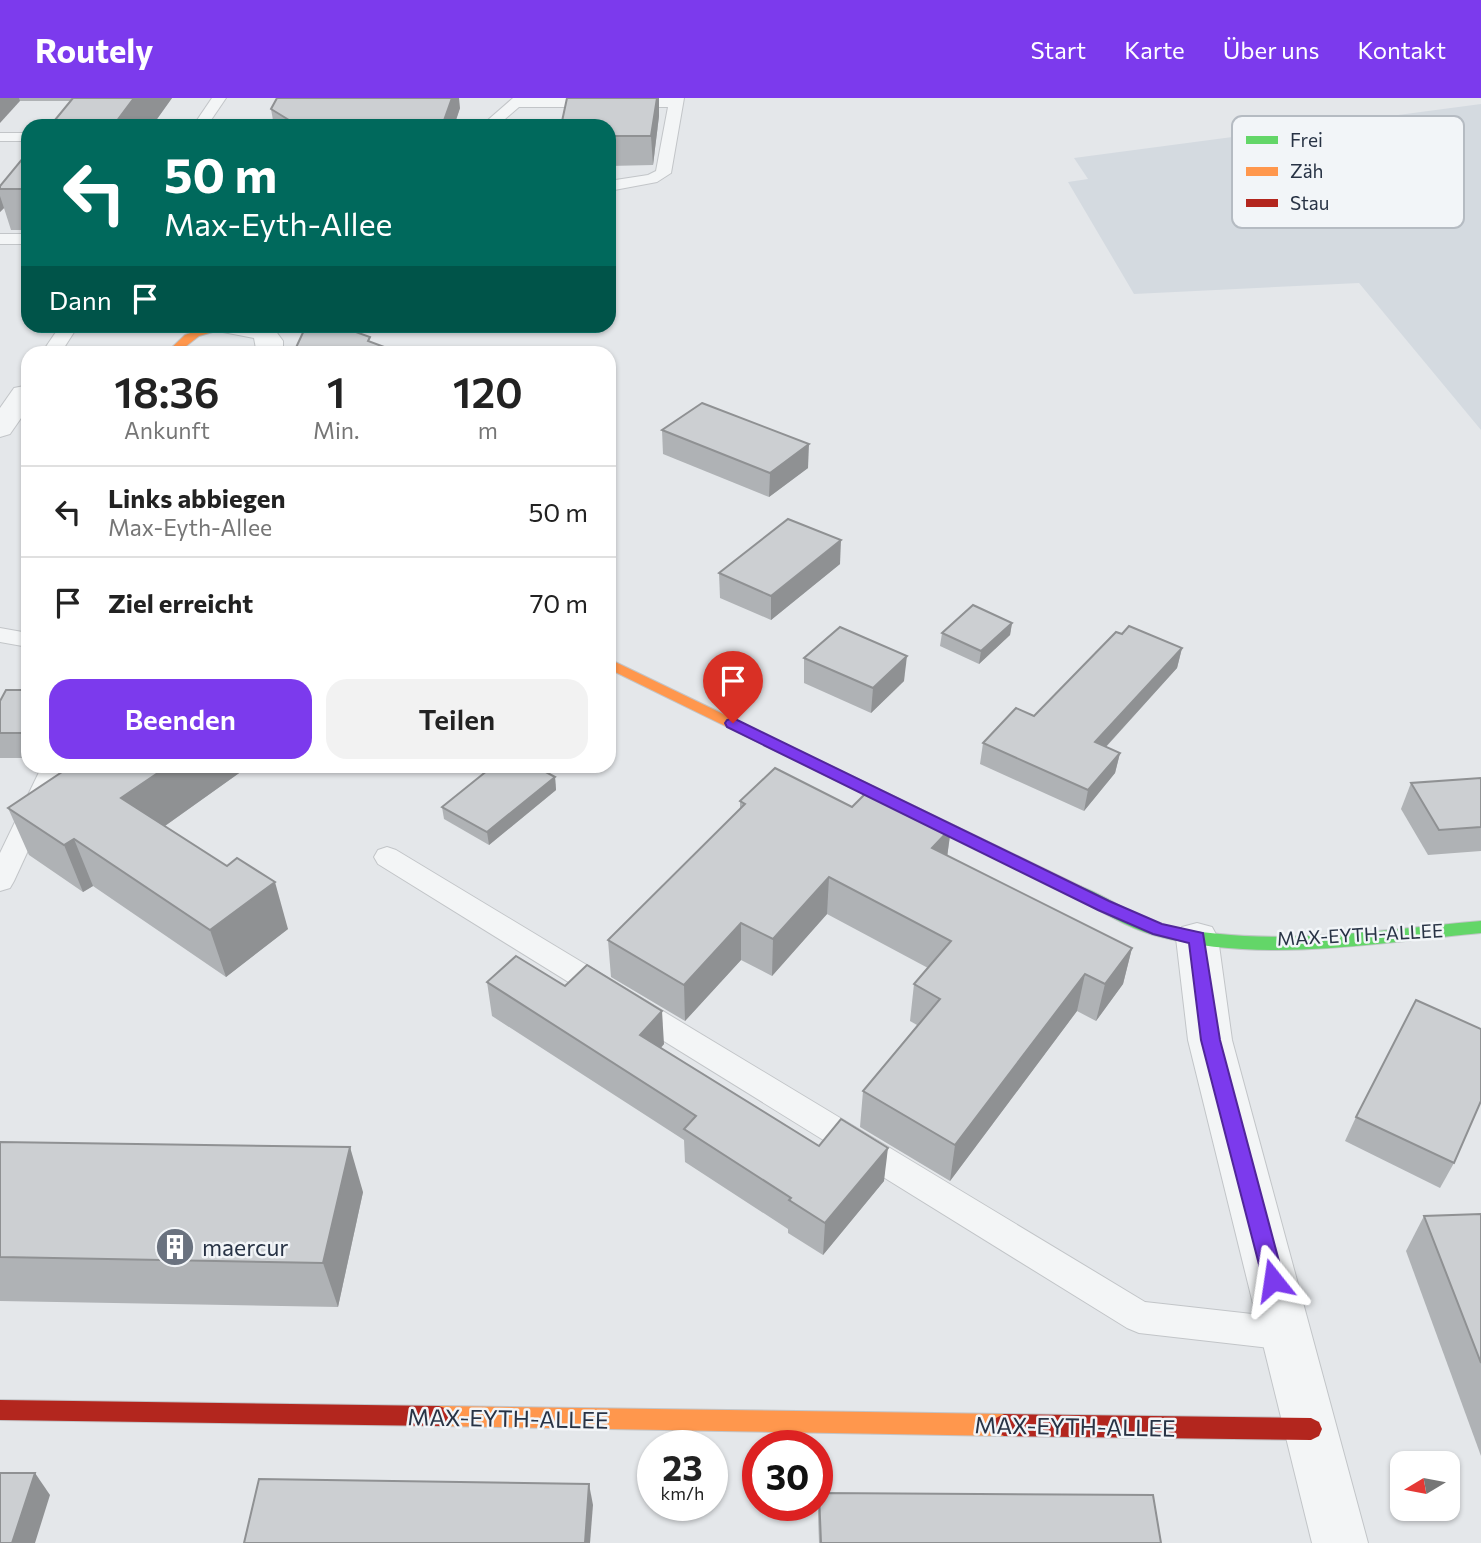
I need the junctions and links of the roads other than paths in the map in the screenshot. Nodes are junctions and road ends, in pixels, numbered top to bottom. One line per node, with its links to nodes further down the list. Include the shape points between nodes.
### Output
1 (219, 98): 4 (lane)
2 (519, 100): 3 (lane); 5 (lane)
3 (677, 100): 8 (lane, via 663,173)
4 (205, 119)
5 (496, 119)
6 (0, 137): 7 (lane)
7 (21, 137)
8 (616, 185)
9 (0, 239): 10 (lane)
10 (21, 239)
11 (189, 333): 12 (street)
12 (177, 346)
13 (0, 378): 14 (street)
14 (21, 390)
15 (21, 401): 16 (street)
16 (0, 428)
17 (0, 635): 18 (lane)
18 (21, 639)
19 (616, 666): 24 (street, MAX-EYTH-ALLEE, via 1104,905 1159,930)
20 (52, 773): 22 (lane)
21 (387, 857): 25 (lane, via 1139,1317)
22 (0, 881)
23 (1481, 927): 24 (street, MAX-EYTH-ALLEE, via 1315,939)
24 (1197, 938): 25 (street, via 1210,1040)
25 (1287, 1334): 27 (street)
26 (0, 1410): 27 (street, MAX-EYTH-ALLEE)
27 (1311, 1429): 28 (street)
28 (1340, 1543)

